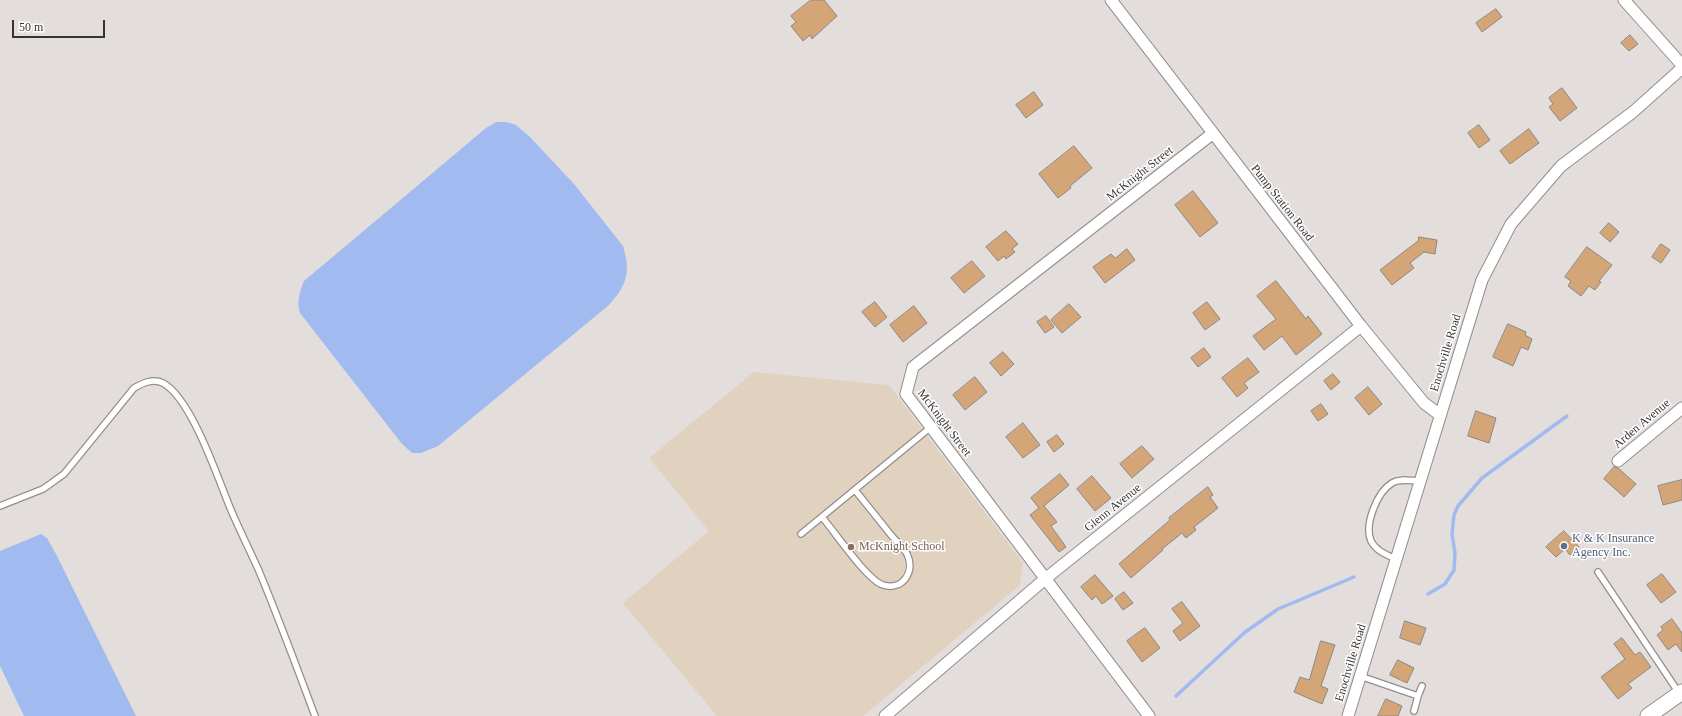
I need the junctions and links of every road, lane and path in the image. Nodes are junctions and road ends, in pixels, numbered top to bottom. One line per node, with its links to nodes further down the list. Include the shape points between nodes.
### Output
1 (1111, 0): 5 (street, Pump Station Road)
2 (1624, 0): 3 (street)
3 (1682, 65)
4 (1682, 68): 8 (street, Enochville Road, via 1633,112 1561,166 1511,224 1482,280)
5 (1212, 134): 6 (street, Pump Station Road); 9 (street, McKnight Street, via 913,367 906,394)
6 (1361, 326): 8 (street, Pump Station Road, via 1424,403); 18 (street, Glenn Avenue)
7 (1682, 408): 10 (street, Arden Avenue)
8 (1440, 414): 11 (street, Enochville Road)
9 (931, 427): 12 (lane); 18 (street, McKnight Street)
10 (1618, 461)
11 (1419, 481): 16 (street, Enochville Road); 16 (lane, via 1401,480 1392,483 1375,506 1368,530 1372,542 1379,551)
12 (855, 490): 14 (lane); 14 (lane, via 906,554 911,569 901,582 892,586 882,585 870,575)
13 (0, 506): 24 (lane, via 43,489 64,474 134,388 155,381 163,384 185,408 200,435 259,571)
14 (822, 516): 15 (lane)
15 (801, 534)
16 (1396, 559): 19 (street, Enochville Road)
17 (1598, 572): 21 (lane)
18 (1045, 579): 25 (street, Glenn Avenue); 26 (street, McKnight Street)
19 (1360, 676): 22 (lane); 27 (street, Enochville Road)
20 (1422, 686): 22 (lane)
21 (1681, 693): 28 (street)
22 (1418, 696): 23 (lane)
23 (1414, 711)
24 (315, 716)
25 (885, 716)
26 (1149, 716)
27 (1348, 716)
28 (1648, 716)

